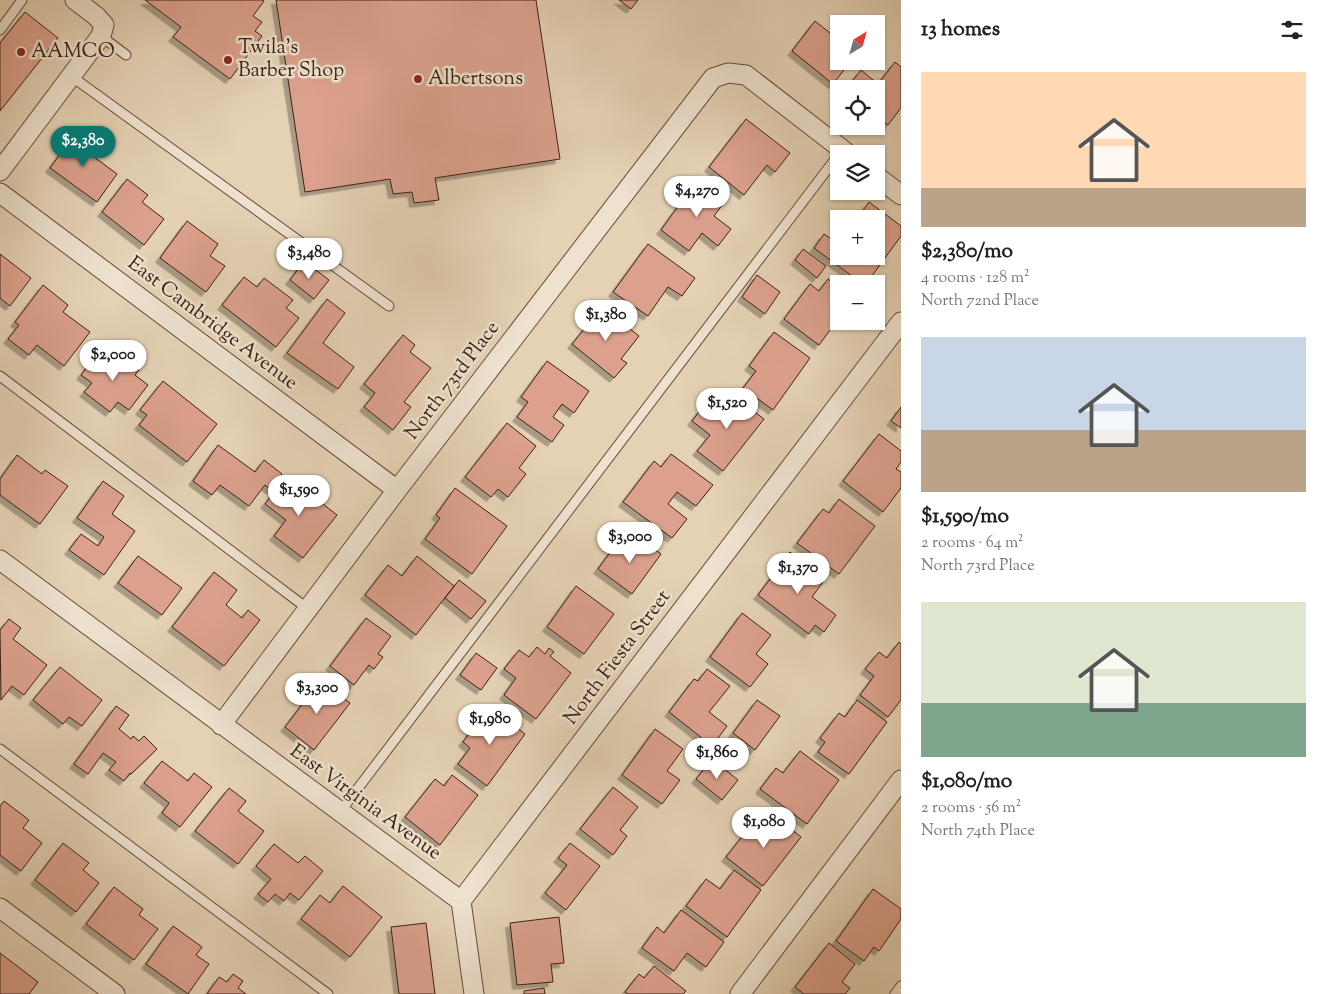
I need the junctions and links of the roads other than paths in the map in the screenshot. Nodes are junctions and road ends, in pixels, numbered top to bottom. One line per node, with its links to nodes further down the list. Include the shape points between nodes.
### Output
1 (22, 0): 3 (lane)
2 (75, 0): 4 (street, via 96,16)
3 (0, 30)
4 (102, 30): 5 (lane); 6 (street)
5 (126, 55)
6 (71, 76): 9 (street); 13 (lane)
7 (832, 145): 16 (street, North 73rd Place, via 746,75 728,73 713,78)
8 (830, 169): 22 (lane)
9 (0, 171)
10 (885, 183): 12 (street)
11 (0, 193): 16 (street, East Cambridge Avenue)
12 (901, 195)
13 (389, 306)
14 (901, 322): 23 (street, North Fiesta Street)
15 (0, 376): 18 (lane)
16 (398, 490): 18 (street, North 73rd Place)
17 (0, 560): 19 (street, East Virginia Avenue)
18 (308, 609): 19 (street, North 73rd Place)
19 (221, 725): 22 (street, East Virginia Avenue)
20 (0, 749): 28 (lane)
21 (898, 790): 26 (street)
22 (340, 812): 23 (street, East Virginia Avenue)
23 (461, 901): 29 (street)
24 (0, 908): 27 (street)
25 (901, 986): 30 (lane)
26 (743, 993)
27 (115, 994)
28 (328, 994)
29 (474, 994)
30 (895, 994)

